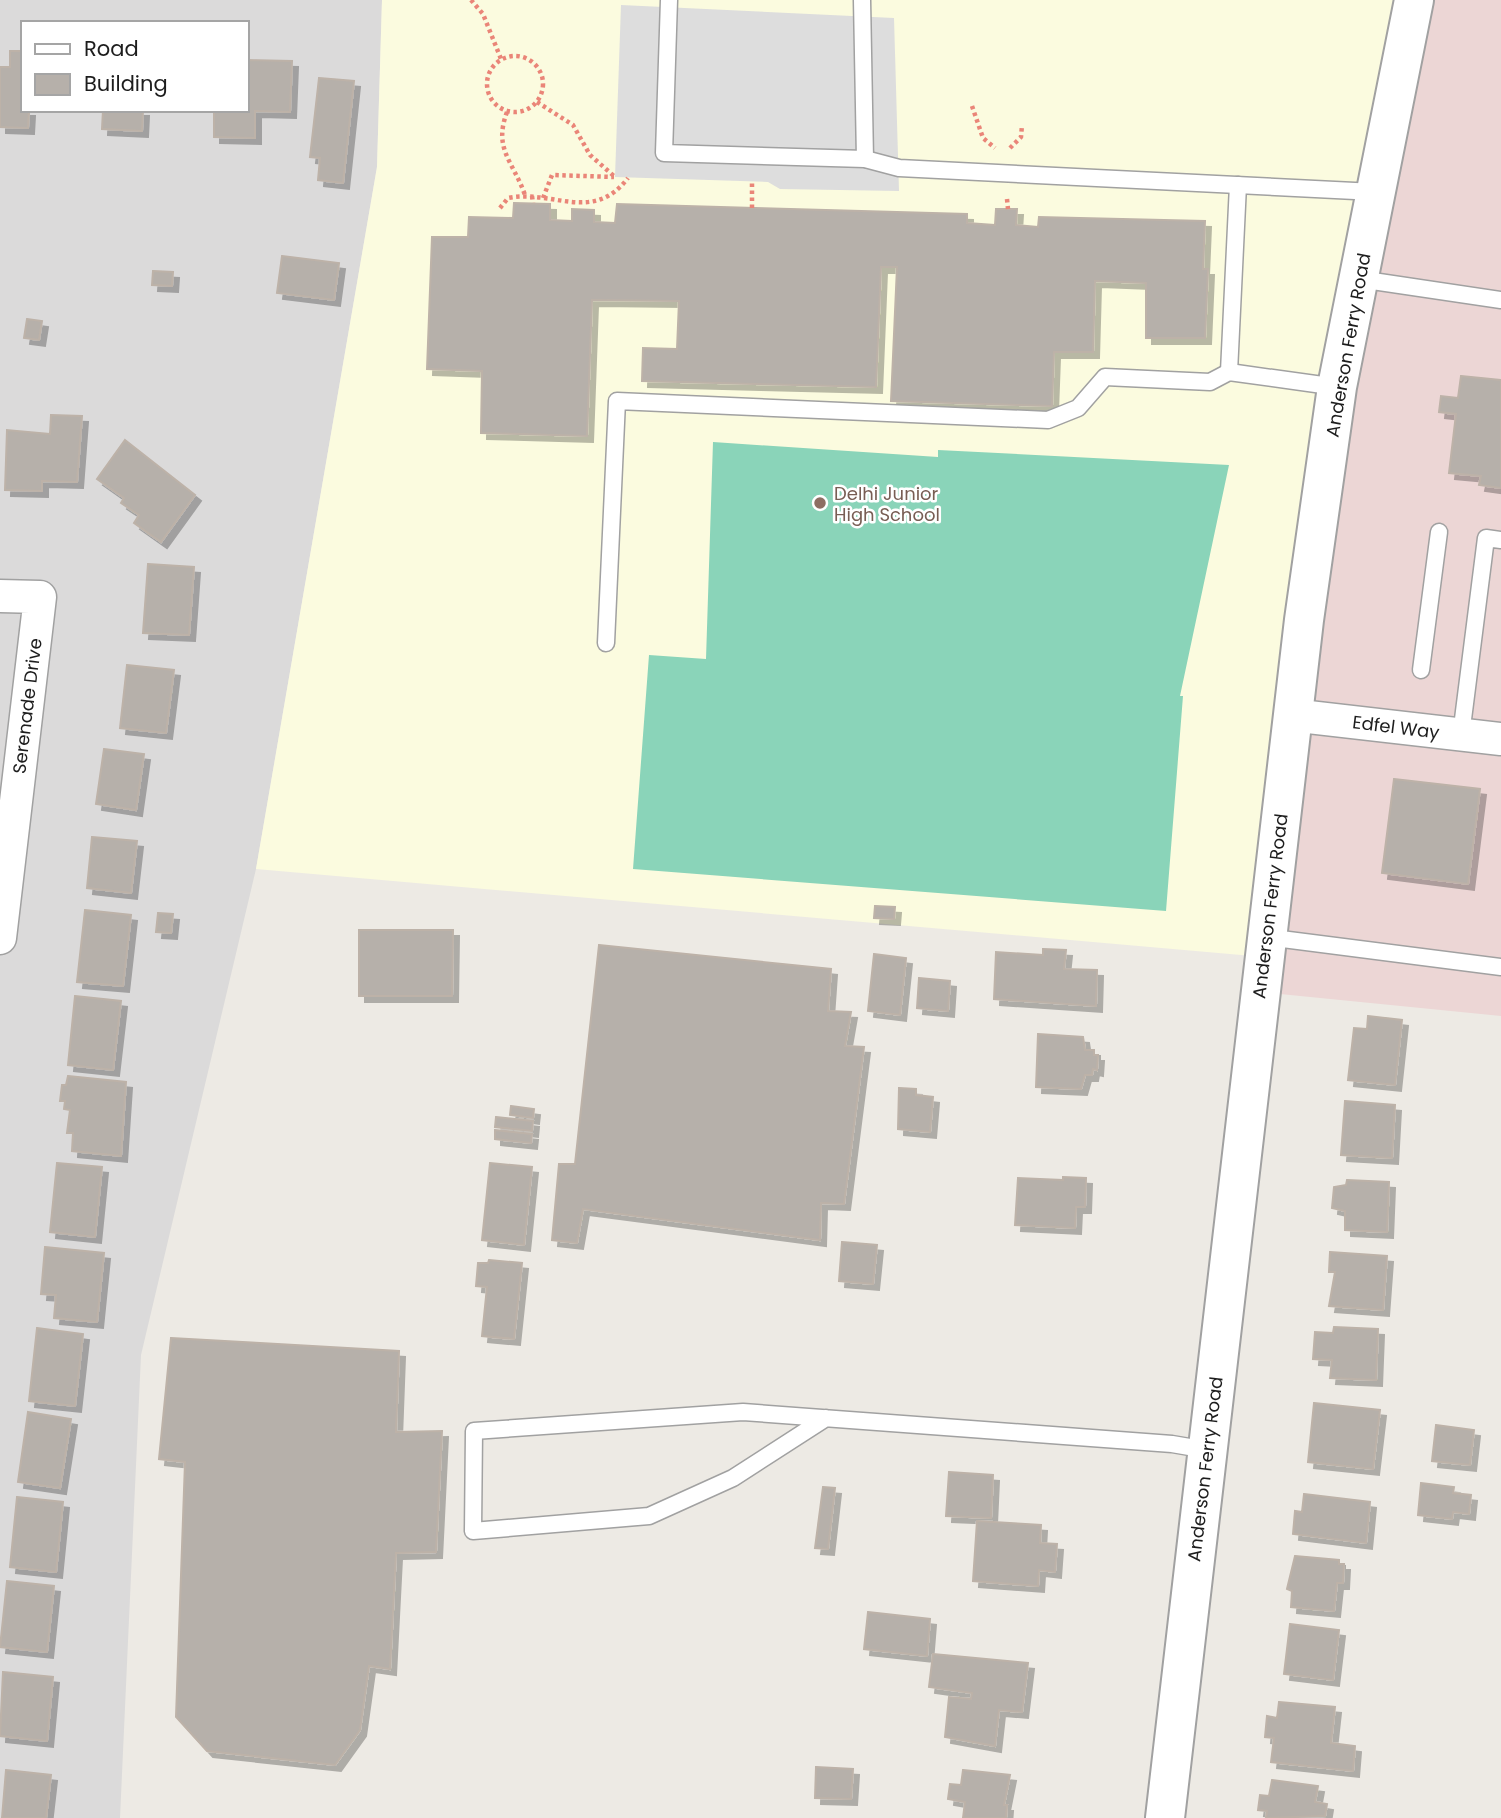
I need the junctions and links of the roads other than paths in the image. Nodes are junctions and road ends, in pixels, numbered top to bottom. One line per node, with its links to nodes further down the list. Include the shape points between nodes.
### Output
1 (669, 0): 4 (lane, via 664,153)
2 (862, 0): 4 (lane)
3 (1414, 0): 6 (street, Anderson Ferry Road)
4 (865, 159): 5 (lane, via 899,168)
5 (1238, 185): 6 (lane); 9 (lane)
6 (1377, 192): 7 (street, Anderson Ferry Road)
7 (1359, 279): 8 (lane); 10 (street, Anderson Ferry Road)
8 (1501, 300)
9 (1229, 372): 10 (lane); 14 (lane, via 1210,382 1105,377 1078,408 1048,420 617,401)
10 (1337, 387): 16 (street, Anderson Ferry Road)
11 (1439, 532): 15 (lane)
12 (1501, 540): 17 (lane, via 1486,538)
13 (0, 596): 20 (street, Serenade Drive, via 40,597)
14 (606, 643)
15 (1421, 670)
16 (1292, 715): 17 (street, Edfel Way); 19 (street, Anderson Ferry Road)
17 (1461, 734): 18 (street, Edfel Way)
18 (1501, 739)
19 (1266, 937): 21 (lane); 23 (street, Anderson Ferry Road)
20 (0, 938)
21 (1501, 967)
22 (826, 1418): 22 (lane, via 743,1412 474,1431 473,1531 649,1516 733,1478); 23 (lane)
23 (1207, 1450): 24 (street, Anderson Ferry Road)
24 (1165, 1818)

